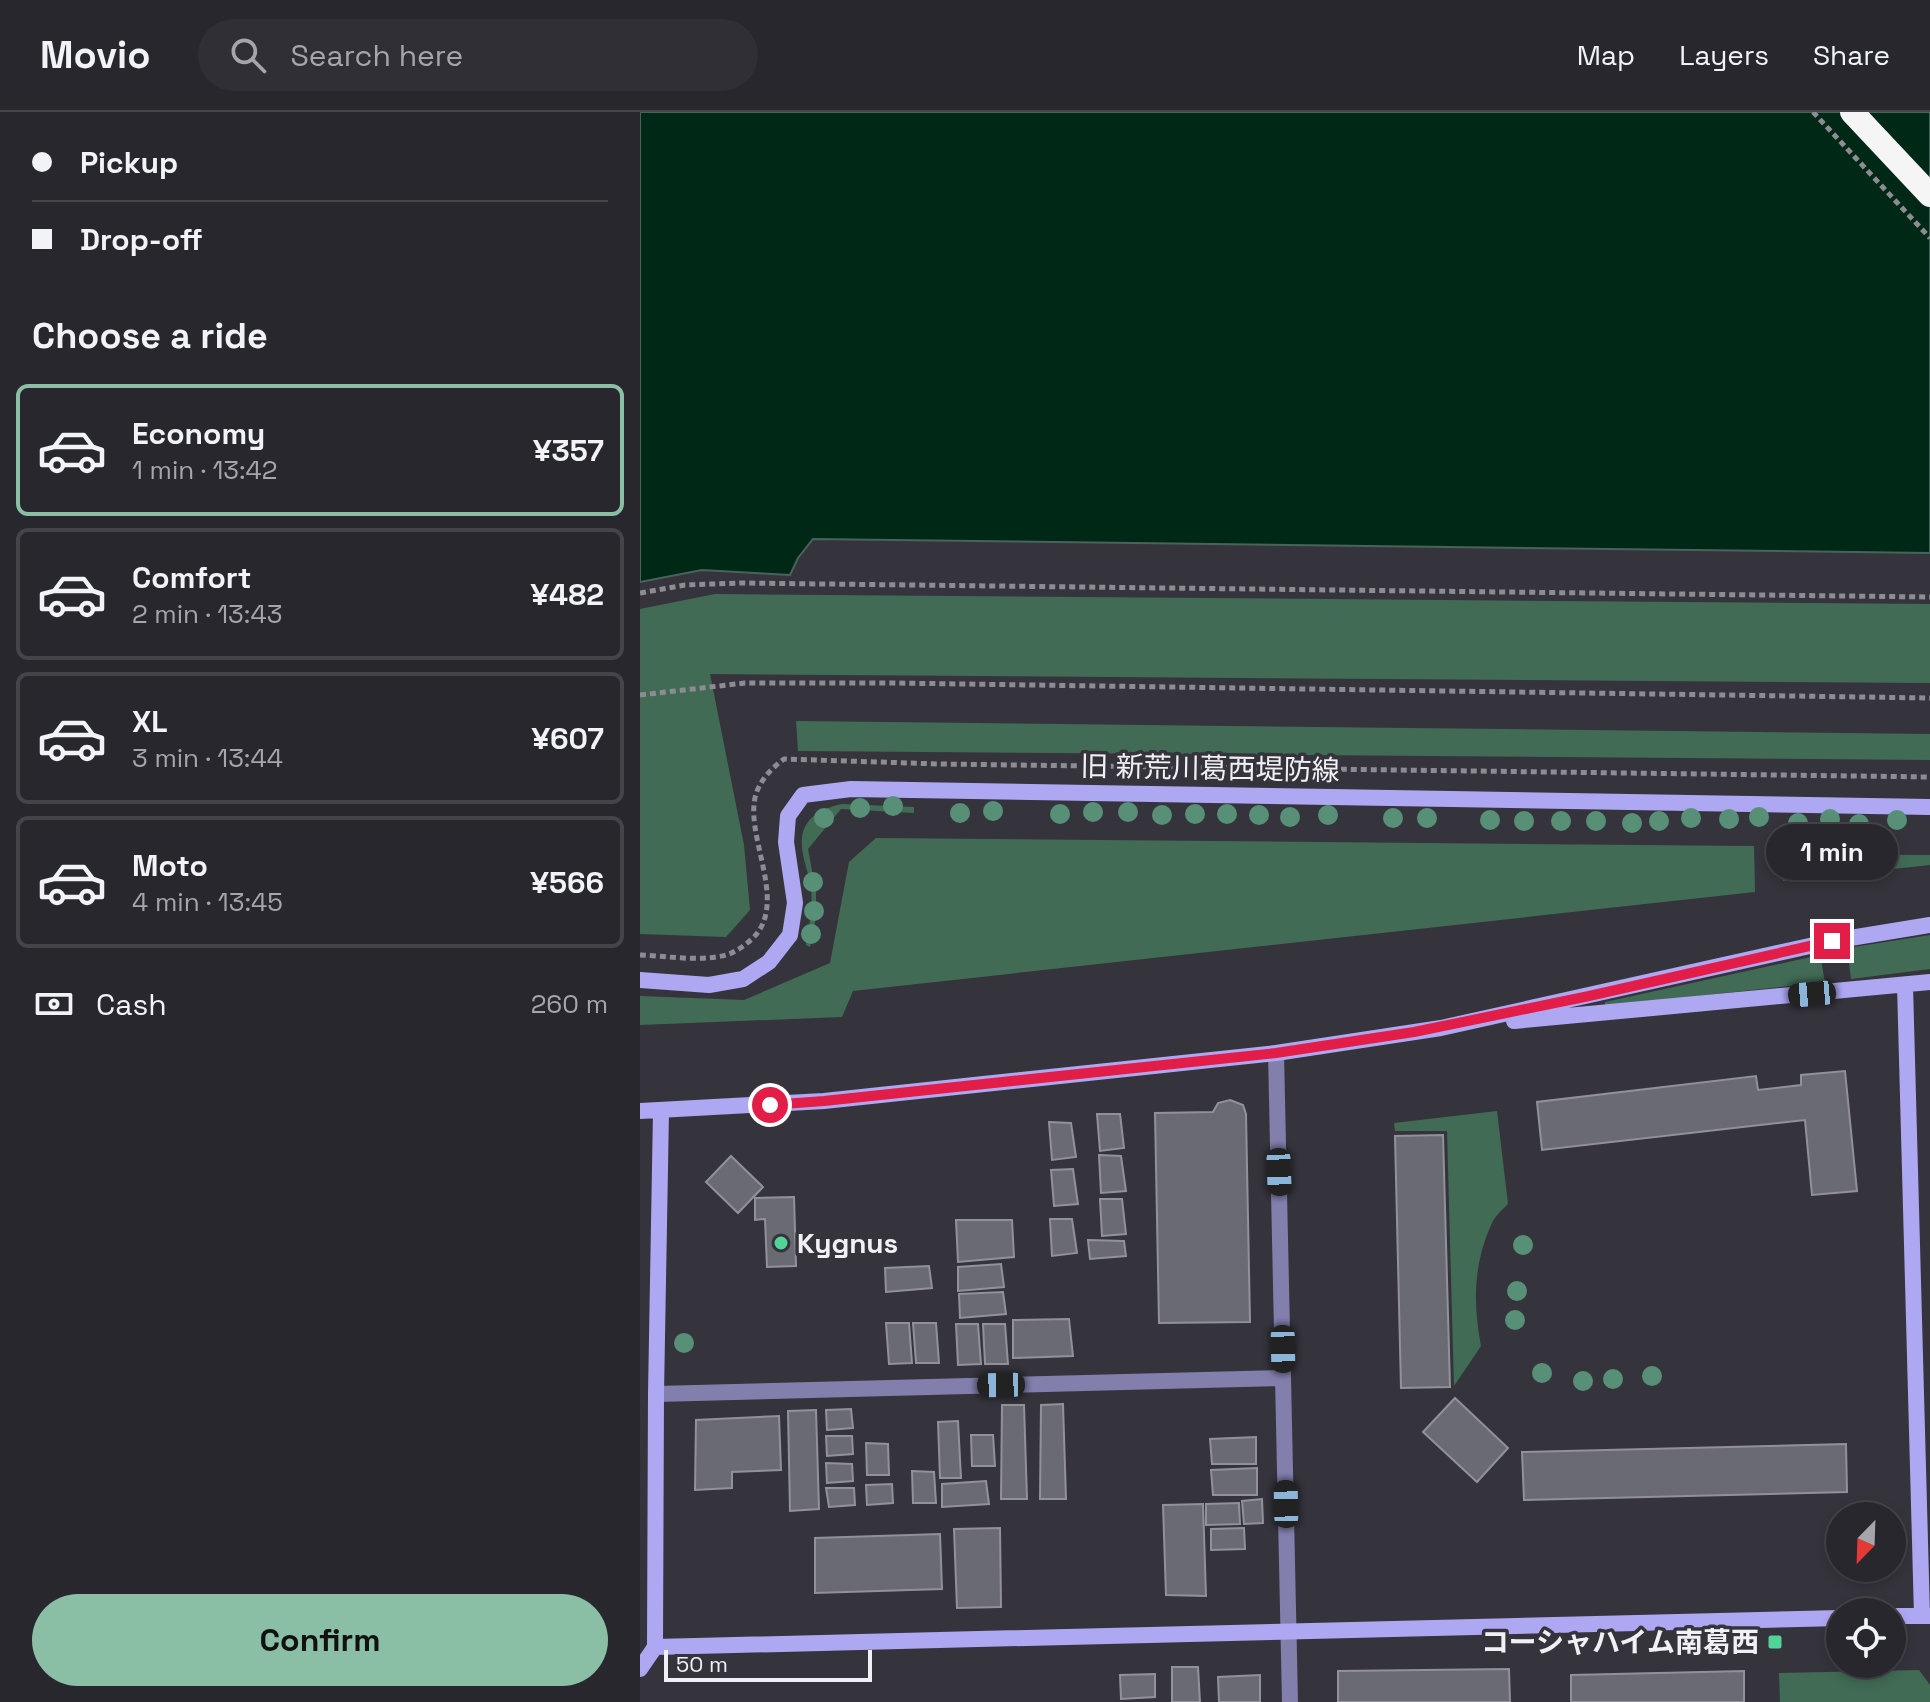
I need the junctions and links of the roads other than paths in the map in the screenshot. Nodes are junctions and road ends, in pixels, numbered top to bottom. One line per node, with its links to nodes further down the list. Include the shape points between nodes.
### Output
1 (1852, 112): 2 (highway)
2 (1930, 195)
3 (1930, 807): 5 (street, 旧 新荒川葛西堤防線, via 839,790 803,795 788,816 786,842 795,903 790,935 769,962 743,979 709,985)
4 (1930, 925): 8 (street, via 1832,941)
5 (640, 980)
6 (1930, 982): 7 (street)
7 (1905, 985): 8 (street); 17 (street)
8 (1441, 1028): 9 (street)
9 (1276, 1053): 11 (street, via 824,1101); 12 (street)
10 (640, 1111): 11 (street)
11 (661, 1111): 13 (street)
12 (1283, 1378): 13 (street); 18 (street)
13 (656, 1394): 14 (street)
14 (648, 1471): 19 (street)
15 (1906, 1617): 17 (street)
16 (1826, 1618): 18 (street)
17 (1927, 1619)
18 (1289, 1630): 19 (street); 21 (street)
19 (655, 1647): 20 (street)
20 (640, 1669)
21 (1290, 1702)

